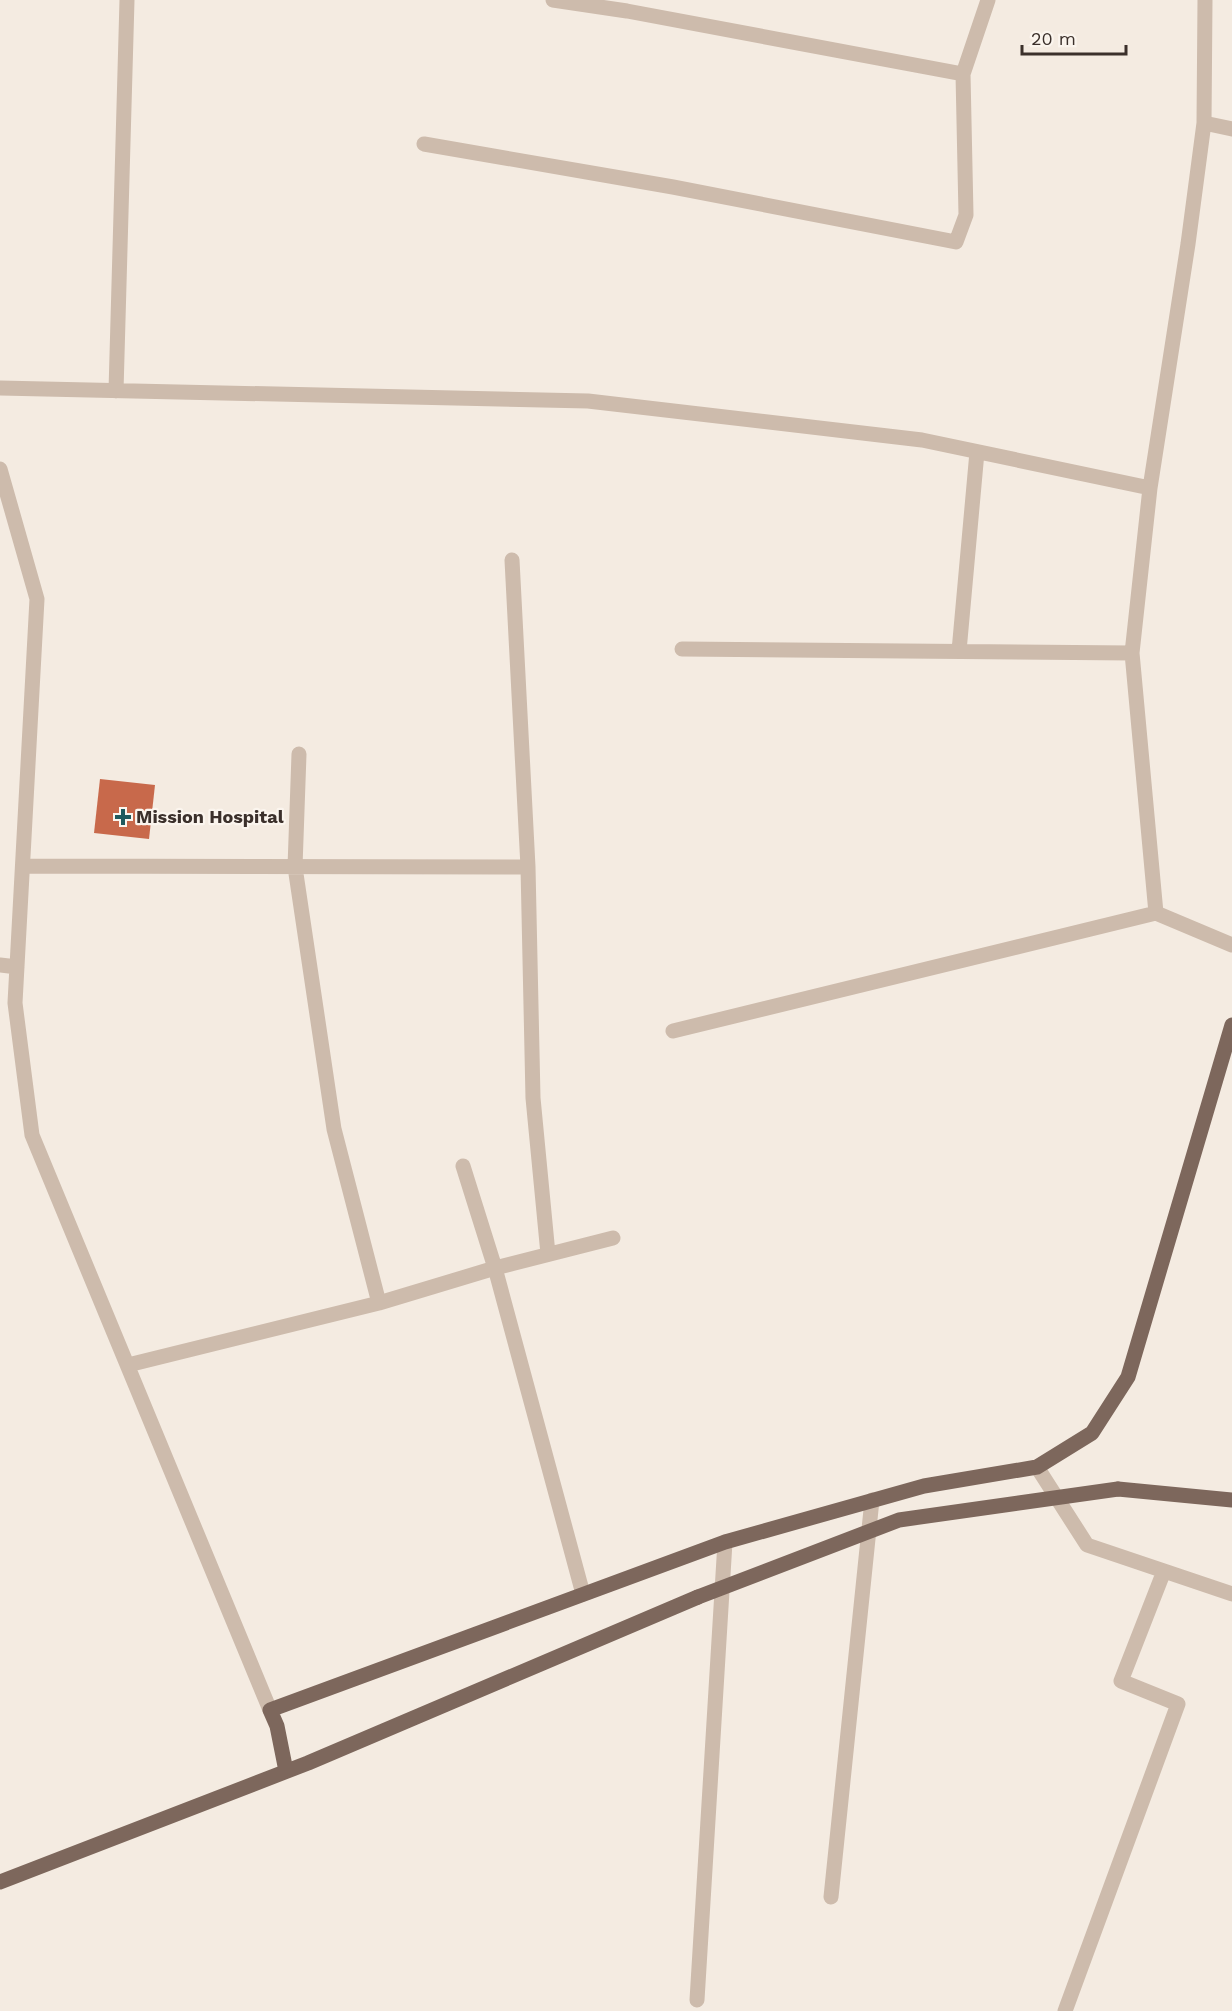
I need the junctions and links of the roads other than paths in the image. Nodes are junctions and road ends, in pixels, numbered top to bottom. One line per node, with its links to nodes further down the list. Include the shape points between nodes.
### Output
1 (127, 0): 10 (street)
2 (554, 0): 5 (street)
3 (988, 0): 5 (street)
4 (1205, 0): 6 (street)
5 (963, 74): 8 (street, via 966,215 956,242)
6 (1204, 123): 7 (street); 13 (street)
7 (1232, 129)
8 (424, 144)
9 (0, 388): 10 (street)
10 (116, 391): 11 (street, via 588,401 922,440)
11 (977, 452): 13 (street); 16 (street)
12 (0, 468): 19 (street, via 37,600)
13 (1150, 488): 17 (street)
14 (512, 560): 21 (street)
15 (682, 649): 16 (street)
16 (959, 651): 17 (street)
17 (1132, 653): 22 (street)
18 (299, 754): 20 (street)
19 (22, 866): 20 (street); 25 (street)
20 (295, 867): 21 (street); 32 (street, via 334,1129)
21 (528, 867): 30 (street, via 533,1098)
22 (1156, 913): 23 (street); 27 (street)
23 (1232, 945)
24 (0, 966): 25 (street)
25 (17, 967): 33 (street, via 15,1003 32,1135)
26 (1232, 1025): 34 (main road, via 1128,1377 1092,1433)
27 (673, 1031)
28 (463, 1166): 31 (street)
29 (613, 1238): 30 (street)
30 (548, 1254): 31 (street)
31 (495, 1268): 32 (street); 39 (street)
32 (379, 1303): 33 (street)
33 (128, 1365): 41 (street)
34 (1037, 1467): 35 (main road, via 924,1486); 38 (street, via 1087,1545)
35 (872, 1500): 37 (main road); 44 (street)
36 (1232, 1500): 42 (main road, bridge, via 1118,1489 899,1520 698,1597)
37 (725, 1542): 39 (main road); 45 (street)
38 (1164, 1571): 40 (street); 46 (street, via 1121,1681 1178,1704)
39 (583, 1594): 41 (main road)
40 (1232, 1594)
41 (270, 1710): 42 (main road, via 278,1726)
42 (286, 1771): 43 (main road)
43 (0, 1882)
44 (831, 1897)
45 (697, 2000)
46 (1065, 2011)

